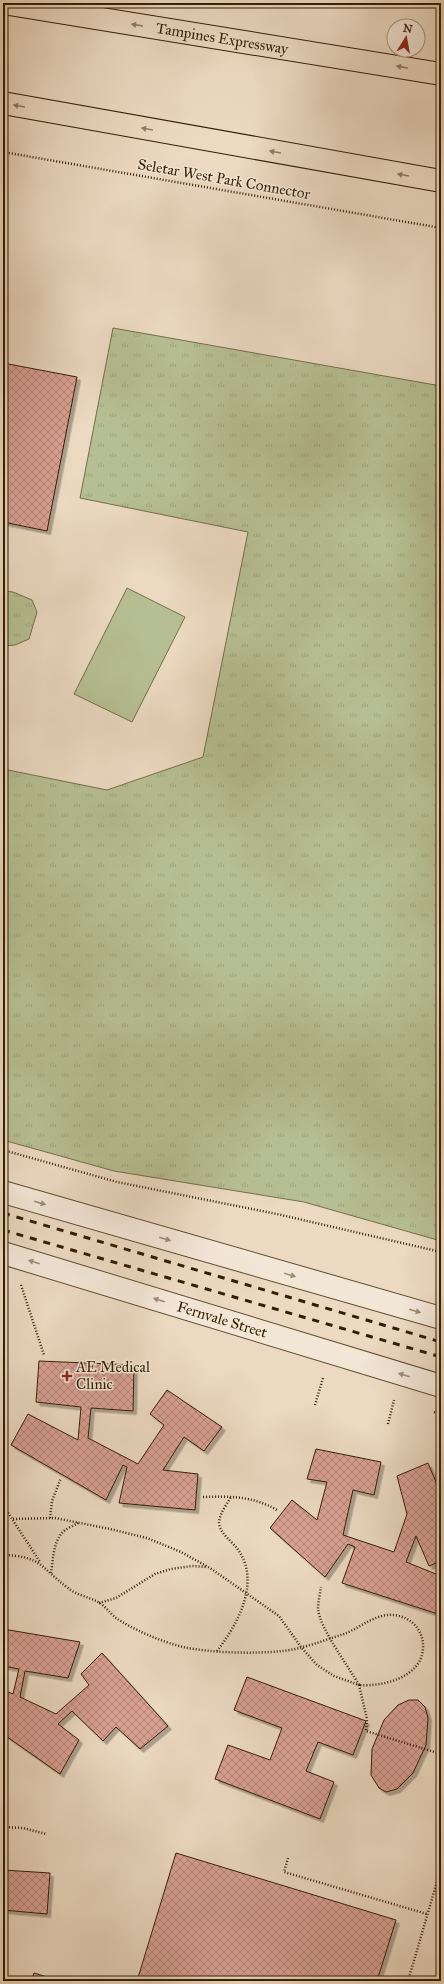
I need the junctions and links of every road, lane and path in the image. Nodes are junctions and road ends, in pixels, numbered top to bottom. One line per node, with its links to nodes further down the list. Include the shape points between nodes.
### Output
1 (3, 3): 2 (highway, Tampines Expressway, one-way to 1)
2 (441, 74)
3 (3, 103): 5 (highway, one-way to 3)
4 (3, 152): 6 (path, Seletar West Park Connector)
5 (441, 182)
6 (441, 228)
7 (3, 1150): 9 (path, via 117,1182 277,1214)
8 (3, 1192): 12 (street, one-way to 12)
9 (441, 1252)
10 (3, 1253): 15 (street, Fernvale Street, one-way to 10)
11 (19, 1280): 13 (path)
12 (441, 1318)
13 (44, 1355)
14 (323, 1378): 17 (path)
15 (441, 1386)
16 (394, 1400): 18 (path)
17 (315, 1405)
18 (388, 1424)
19 (61, 1478): 25 (path, via 52,1501)
20 (231, 1496): 21 (path); 23 (path, via 257,1500); 32 (path, via 219,1523 246,1565)
21 (203, 1497)
22 (3, 1505): 24 (path)
23 (277, 1510)
24 (12, 1518): 25 (path); 28 (path)
25 (50, 1518): 26 (path)
26 (78, 1523): 29 (path, via 146,1538 181,1552); 30 (path, via 60,1536)
27 (3, 1556): 28 (path, via 24,1557)
28 (40, 1562): 30 (path)
29 (210, 1568): 32 (path); 33 (path, via 171,1568 155,1574 116,1598)
30 (51, 1573): 33 (path, via 68,1589)
31 (321, 1587): 34 (path, via 318,1609)
32 (246, 1593): 35 (path, via 279,1616); 36 (path, via 241,1614)
33 (99, 1603): 36 (path, via 115,1617 140,1632 183,1646)
34 (330, 1638): 35 (path); 37 (path); 37 (path, via 381,1616 394,1615 411,1622 421,1634 423,1652 420,1663 415,1668 389,1682)
35 (301, 1647): 36 (path, via 283,1651); 37 (path, via 322,1668)
36 (216, 1651)
37 (359, 1686): 38 (path, via 367,1719 366,1731)
38 (441, 1754)
39 (3, 1827): 40 (path, via 23,1828)
40 (46, 1834)
41 (288, 1858): 43 (path, via 284,1872)
42 (441, 1868): 43 (path)
43 (427, 1914): 44 (path)
44 (408, 1981)

